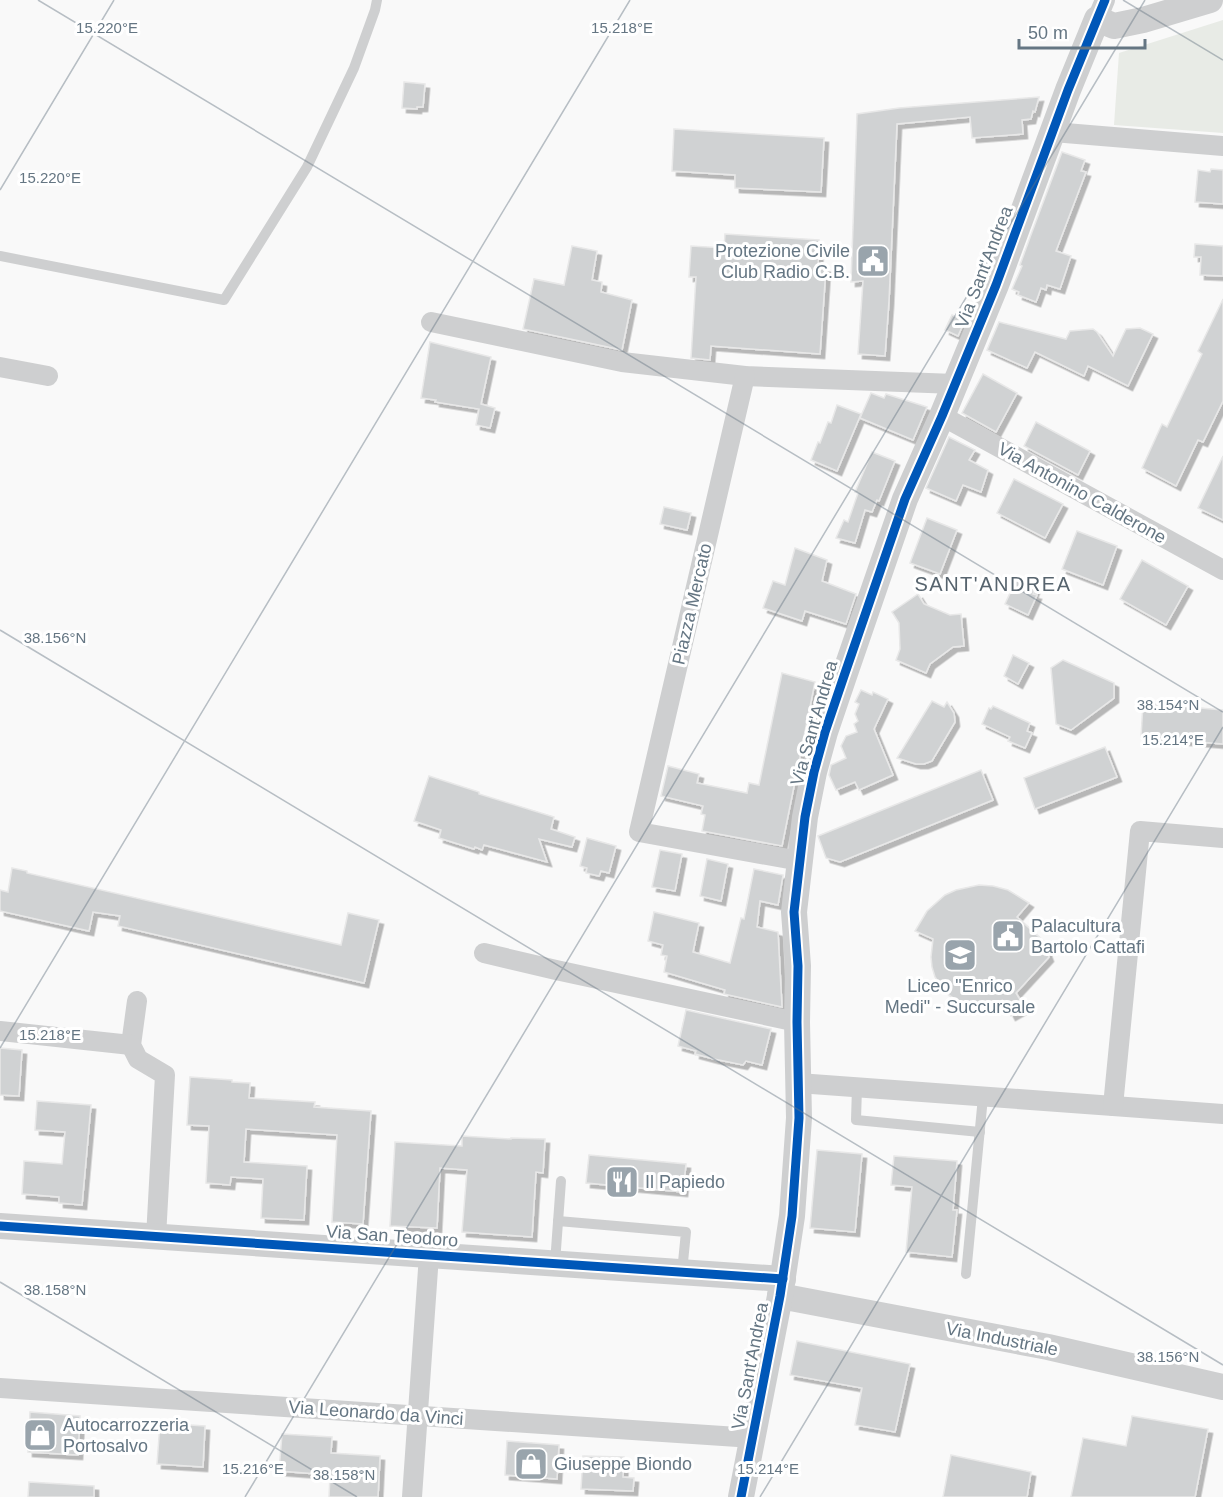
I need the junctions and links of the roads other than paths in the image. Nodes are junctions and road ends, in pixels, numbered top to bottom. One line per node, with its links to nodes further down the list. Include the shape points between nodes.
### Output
1 (1210, 0): 3 (street, via 1114,26)
2 (376, 5): 6 (lane, via 354,68 307,166 224,300)
3 (1101, 10): 4 (street, Via Sant'Andrea)
4 (1053, 132): 5 (street); 11 (street, Via Sant'Andrea)
5 (1223, 146)
6 (0, 256)
7 (431, 322): 10 (street, via 622,362)
8 (0, 367): 9 (street)
9 (48, 376)
10 (745, 376): 11 (street); 15 (street, Piazza Mercato, via 639,832)
11 (955, 384): 12 (street, Via Sant'Andrea)
12 (942, 416): 13 (street, Via Antonino Calderone); 15 (street, Via Sant'Andrea, via 905,499 825,732 805,817)
13 (1223, 570)
14 (1223, 838): 24 (street, via 1140,831)
15 (800, 861): 18 (street, Via Sant'Andrea, via 794,912)
16 (484, 953): 18 (street)
17 (137, 1000): 20 (street)
18 (797, 1022): 21 (street, Via Sant'Andrea)
19 (0, 1031): 20 (street)
20 (131, 1046): 30 (street, via 138,1059 165,1075)
21 (798, 1083): 22 (street); 35 (street, Via Sant'Andrea, via 800,1118)
22 (857, 1088): 23 (street); 26 (lane, via 856,1120)
23 (983, 1097): 24 (street); 26 (lane)
24 (1113, 1106): 25 (street)
25 (1223, 1114)
26 (980, 1132): 34 (lane)
27 (561, 1181): 28 (lane)
28 (558, 1221): 32 (lane); 33 (lane, via 686,1232)
29 (0, 1226): 30 (street, Via San Teodoro)
30 (156, 1237): 31 (street, Via San Teodoro)
31 (429, 1255): 32 (street, Via San Teodoro); 38 (street)
32 (555, 1264): 33 (street, Via San Teodoro)
33 (682, 1272): 35 (street, Via San Teodoro)
34 (966, 1274)
35 (782, 1287): 36 (street, Via Industriale); 39 (street, Via Sant'Andrea)
36 (1223, 1387)
37 (0, 1388): 38 (street, Via Leonardo da Vinci)
38 (418, 1416): 39 (street, Via Leonardo da Vinci); 40 (street)
39 (753, 1438): 41 (street, Via Sant'Andrea)
40 (412, 1497)
41 (741, 1497)

